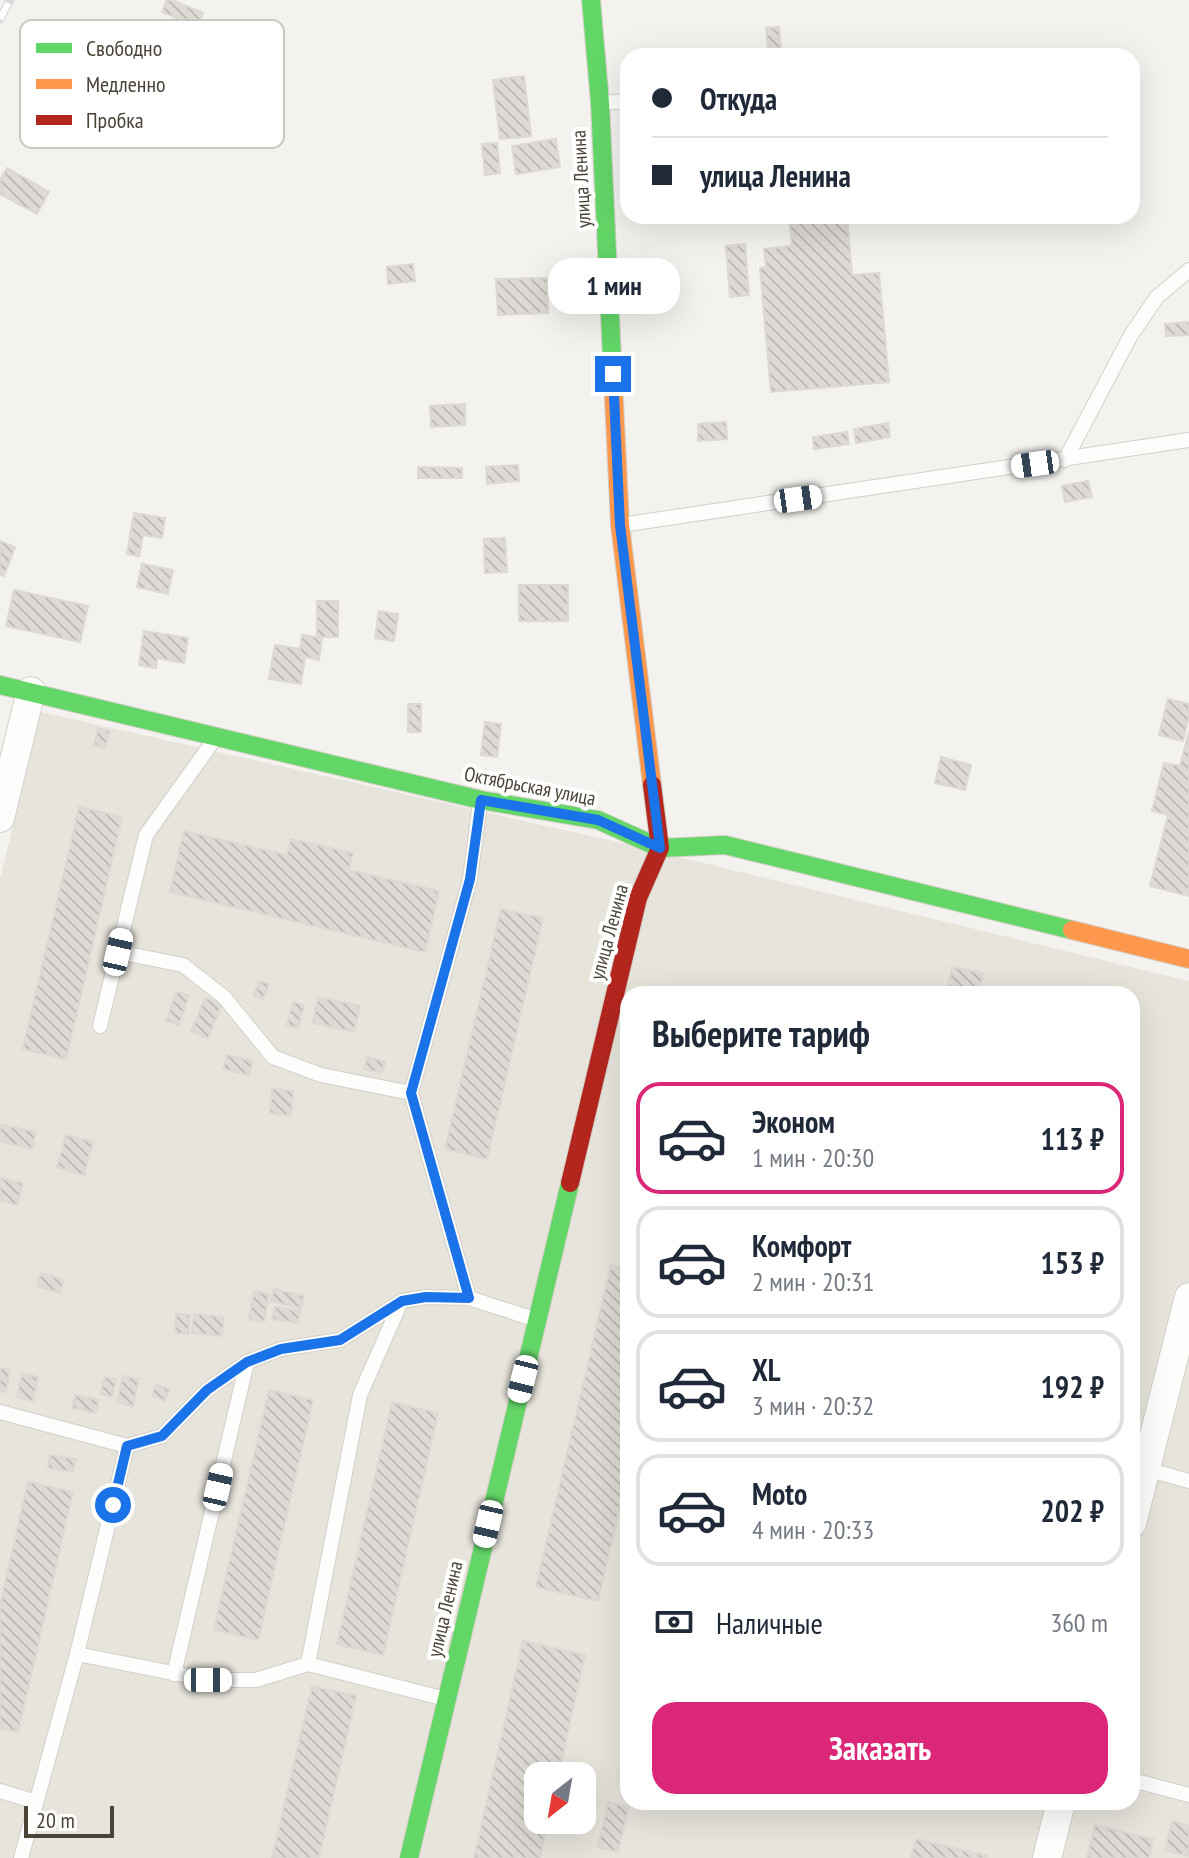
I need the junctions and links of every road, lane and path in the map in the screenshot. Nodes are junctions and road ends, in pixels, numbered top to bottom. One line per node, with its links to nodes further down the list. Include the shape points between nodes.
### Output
1 (591, 0): 3 (street, улица Ленина)
2 (620, 102): 3 (lane)
3 (600, 103): 7 (street, улица Ленина)
4 (1189, 270): 6 (lane, via 1157,297 1131,335)
5 (1189, 440): 6 (lane)
6 (1065, 460): 7 (lane)
7 (620, 525): 13 (street, улица Ленина)
8 (0, 685): 9 (street, Октябрьская улица)
9 (31, 691): 10 (street, Октябрьская улица); 12 (street)
10 (216, 736): 11 (street, Октябрьская улица); 14 (lane, via 146,835)
11 (481, 800): 13 (street, Октябрьская улица, via 598,820); 17 (lane, via 470,879)
12 (0, 818)
13 (660, 848): 15 (street, Октябрьская улица, via 725,845); 21 (street, улица Ленина, via 638,898)
14 (118, 952): 16 (lane); 17 (lane, via 183,965 224,997 273,1057 321,1075)
15 (1189, 959)
16 (100, 1026)
17 (411, 1093): 19 (lane)
18 (1189, 1297): 25 (street)
19 (469, 1298): 20 (lane); 21 (lane)
20 (402, 1301): 22 (lane, via 340,1340 281,1349); 29 (lane, via 360,1395)
21 (537, 1320): 31 (street, улица Ленина)
22 (247, 1362): 24 (lane, via 207,1390 162,1436); 30 (lane)
23 (0, 1412): 24 (lane)
24 (127, 1446): 28 (lane)
25 (1146, 1469): 26 (lane); 27 (street)
26 (1189, 1481)
27 (1140, 1492)
28 (77, 1654): 30 (lane); 35 (lane)
29 (308, 1664): 30 (lane, via 256,1680); 31 (lane)
30 (174, 1674)
31 (447, 1699): 38 (street, улица Ленина)
32 (1140, 1782): 34 (lane)
33 (0, 1791): 35 (lane)
34 (1189, 1795)
35 (36, 1802): 37 (lane)
36 (1059, 1810): 39 (street)
37 (21, 1858)
38 (409, 1858)
39 (1047, 1858)

